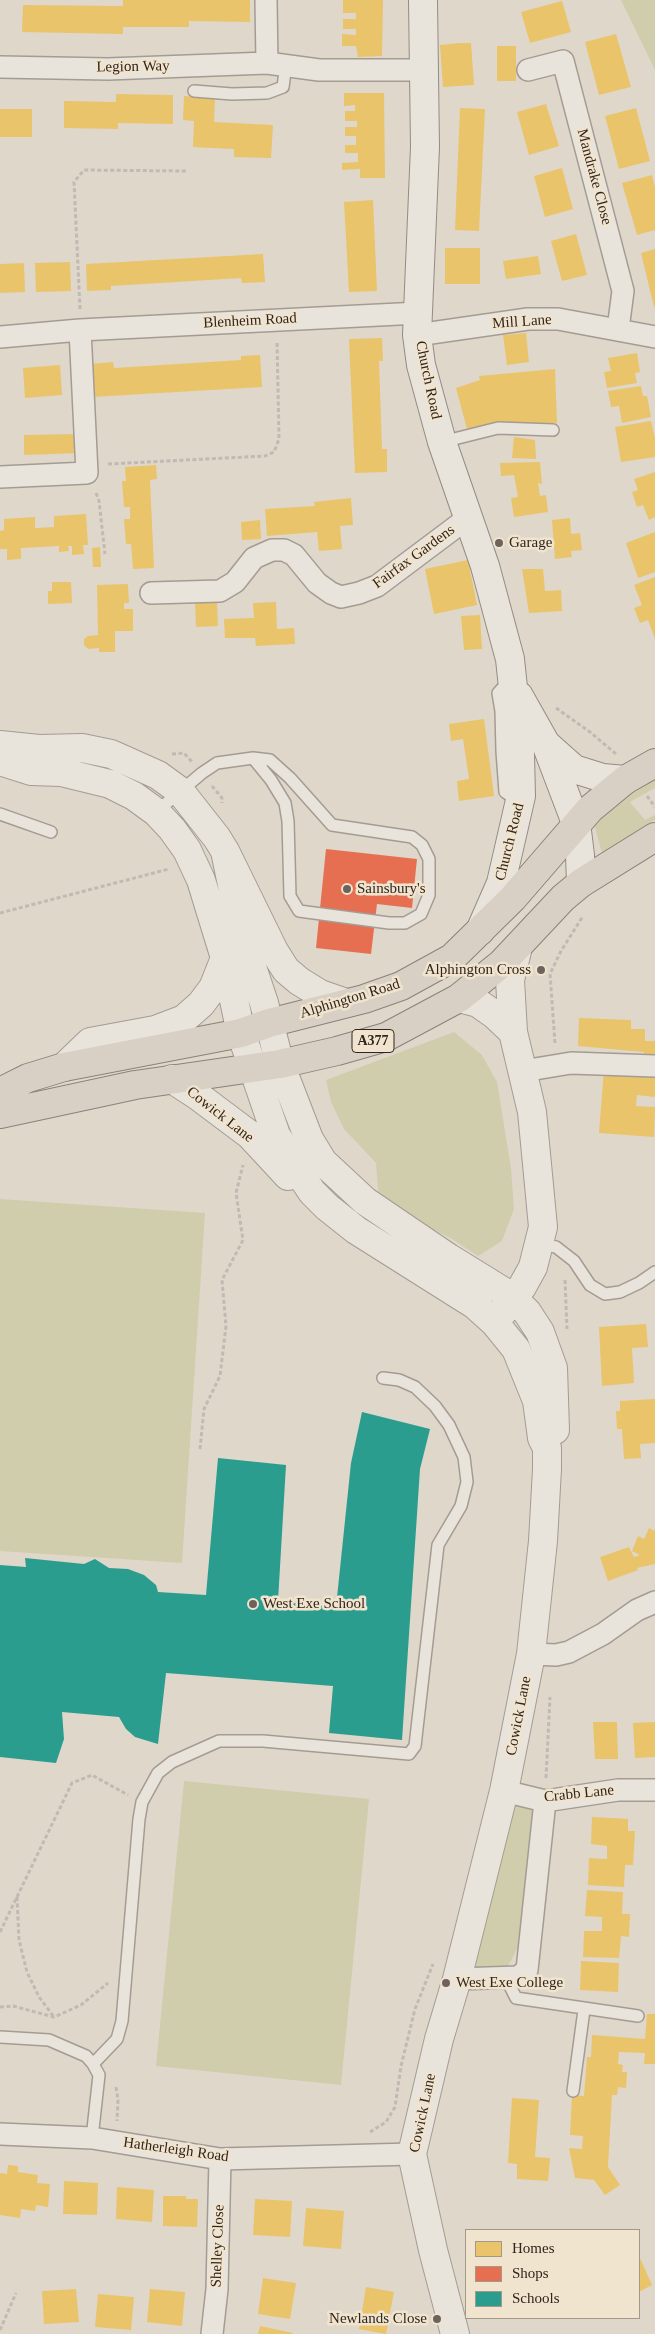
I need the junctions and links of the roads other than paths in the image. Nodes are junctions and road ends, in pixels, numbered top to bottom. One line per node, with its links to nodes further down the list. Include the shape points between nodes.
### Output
1 (266, 0): 3 (street)
2 (423, 0): 5 (street, Church Road)
3 (277, 64): 4 (street, Legion Way, via 108,69); 5 (street, Legion Way, via 319,70); 7 (lane, via 283,87 267,93)
4 (0, 67)
5 (425, 70): 8 (street, Church Road)
6 (528, 70): 9 (street, Mandrake Close, via 563,61 623,291)
7 (194, 91)
8 (418, 324): 9 (street, Mill Lane, via 558,319); 10 (street, Blenheim Road, via 277,320); 14 (street, Church Road, via 421,364)
9 (618, 329): 12 (street, Mill Lane)
10 (80, 330): 11 (street, Blenheim Road); 15 (street, via 87,469)
11 (0, 337)
12 (655, 337)
13 (553, 430): 14 (lane, via 498,428)
14 (442, 442): 16 (street, Church Road)
15 (0, 477)
16 (469, 517): 17 (street, Fairfax Gardens, via 377,586 359,593 341,597 331,593 294,555 284,550 272,550 254,558 235,582 220,591); 18 (street, Church Road, via 485,566)
17 (151, 593)
18 (513, 683): 19 (street, Church Road); 33 (street, Church Road, via 521,796 501,883)
19 (546, 744): 24 (street, via 574,769); 28 (street, Church Road)
20 (0, 745): 25 (street, via 40,749 82,748 111,754 158,775)
21 (253, 758): 21 (lane, via 270,760 332,825 412,837 422,845 429,859 429,895 421,914 405,923 389,923 299,911 290,896 285,803); 25 (lane, via 217,763)
22 (0, 761): 26 (street, via 31,771 61,772 110,784)
23 (655, 762): 24 (highway, Alphington Road)
24 (635, 787): 28 (highway, Alphington Road)
25 (180, 792): 26 (lane); 31 (street)
26 (156, 812): 35 (street, via 187,850 201,880)
27 (0, 814): 29 (lane)
28 (576, 823): 32 (street, Church Road); 33 (highway, Alphington Road)
29 (51, 832)
30 (655, 837): 32 (highway, A377)
31 (225, 851): 37 (street, via 286,970 320,994); 38 (street, via 244,943)
32 (581, 883): 34 (highway, A377)
33 (479, 933): 37 (highway, Alphington Road, via 452,958 401,986)
34 (518, 947): 36 (highway, A377); 39 (street, via 510,980)
35 (225, 958): 40 (street); 43 (street, via 213,988 184,1019 155,1030 90,1042)
36 (458, 998): 39 (street, via 478,1003); 41 (highway, A377, via 386,1037)
37 (346, 1003): 38 (highway, Alphington Road)
38 (268, 1023): 40 (highway, Alphington Road); 41 (street)
39 (513, 1032): 45 (street)
40 (241, 1033): 43 (highway, Alphington Road); 44 (street)
41 (280, 1064): 44 (highway, A377); 52 (street, via 309,1139 341,1180 373,1206)
42 (655, 1066): 45 (street, via 571,1063)
43 (64, 1067): 47 (highway, Alphington Road, via 28,1078)
44 (254, 1068): 46 (highway, A377); 49 (street, via 276,1135)
45 (523, 1071): 50 (street, via 536,1135 543,1227)
46 (172, 1079): 48 (highway, A377); 49 (street, Cowick Lane, via 250,1135 290,1178)
47 (0, 1092)
48 (0, 1114)
49 (312, 1192): 53 (street, via 356,1230 475,1305)
50 (552, 1249): 51 (lane, via 574,1261 590,1285 605,1294 620,1292); 52 (street, via 533,1267)
51 (655, 1272)
52 (513, 1299): 53 (street); 55 (street, via 527,1312 540,1332 553,1368 555,1442)
53 (494, 1322): 55 (street, via 516,1349 537,1401 542,1438)
54 (383, 1378): 66 (lane, via 416,1387 435,1406 449,1425 464,1457 467,1482 461,1506 438,1545 415,1746 409,1754 263,1741 219,1741 179,1758 158,1773 142,1802 122,2021 117,2039)
55 (547, 1448): 57 (street, Cowick Lane)
56 (655, 1602): 57 (street, via 579,1648 570,1652)
57 (542, 1654): 59 (street, Cowick Lane)
58 (655, 1790): 60 (street, Crabb Lane, via 618,1790)
59 (504, 1791): 60 (street, Crabb Lane); 62 (street, Cowick Lane)
60 (545, 1801): 61 (street, via 526,1970 518,1977)
61 (506, 1978): 62 (street); 63 (lane, via 516,1998)
62 (457, 1980): 70 (street, Cowick Lane)
63 (584, 2010): 64 (lane); 67 (lane)
64 (638, 2016)
65 (0, 2037): 66 (lane, via 49,2040 86,2056)
66 (93, 2064): 69 (lane, via 99,2075)
67 (574, 2091)
68 (0, 2134): 69 (street, Hatherleigh Road)
69 (92, 2138): 71 (street, Hatherleigh Road)
70 (412, 2154): 71 (street, Hatherleigh Road); 73 (street, Cowick Lane)
71 (220, 2159): 72 (street, Shelley Close, via 217,2289)
72 (212, 2334)
73 (455, 2334)

